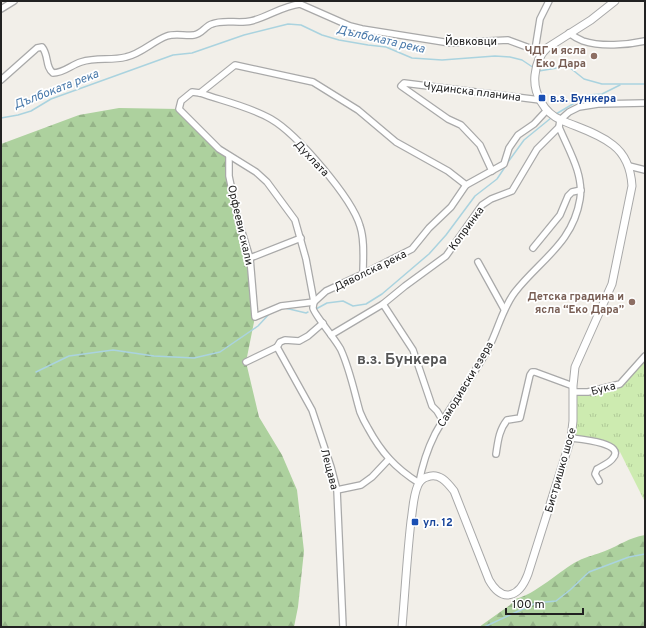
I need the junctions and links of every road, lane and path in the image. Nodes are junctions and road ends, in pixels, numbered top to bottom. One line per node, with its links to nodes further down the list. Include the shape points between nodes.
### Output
1 (14, 1): 4 (street)
2 (549, 1): 7 (street, via 540,18)
3 (616, 1): 5 (street)
4 (1, 9)
5 (569, 33): 6 (street, via 590,42 621,45); 7 (street)
6 (645, 41)
7 (538, 52): 8 (street, Йовковци, via 508,40 450,42 362,29 300,4 250,21 210,24 196,35 169,35 127,57 94,58 60,73 53,74 50,71 45,51 37,48); 10 (street, Бистришко шосе, via 534,84)
8 (1, 80)
9 (200, 93): 14 (street, via 192,92 187,95 180,101 180,109); 18 (street, via 235,65 313,82 358,110 396,142 448,171); 24 (street, Духлата, via 273,120 288,131 331,178 349,202 360,225)
10 (540, 100): 12 (street, Бистришко шосе); 17 (street, Чудинска планина, via 404,83 401,86 448,119 462,125 480,145)
11 (645, 103): 13 (street, Копринка, via 579,107 569,112)
12 (547, 110): 13 (street, Бистришко шосе); 17 (street, Дяволска река, via 534,124 518,135 509,148 504,164)
13 (560, 124): 15 (street, Бистришко шосе, via 588,130 603,138 614,146); 19 (street, Самодивски езера, via 577,169); 26 (street, Копринка, via 537,149 512,191 482,205 446,256)
14 (229, 156): 20 (street, via 256,172 267,182 295,220); 22 (street, Орфееви скали, via 229,176)
15 (629, 166): 16 (street); 33 (street, Бистришко шосе, via 632,194 615,273 577,359)
16 (645, 170)
17 (492, 171): 18 (street, Дяволска река)
18 (466, 185): 24 (street, Дяволска река, via 451,207 428,228 412,249)
19 (581, 190): 21 (street, via 568,196 560,215); 27 (street, Самодивски езера, via 578,207 567,235 515,292)
20 (300, 238): 22 (street); 25 (street)
21 (534, 248)
22 (250, 258): 25 (street, Орфееви скали, via 254,317 282,306)
23 (478, 262): 27 (street)
24 (363, 274): 25 (street, Дяволска река, via 326,291)
25 (314, 302): 28 (street, via 314,313)
26 (383, 304): 29 (street, Копринка); 34 (street, via 413,350 432,406)
27 (504, 309): 34 (street, Самодивски езера, via 487,351)
28 (323, 323): 29 (street); 30 (street, via 299,341 285,340)
29 (331, 335): 37 (street, via 341,350 360,413 375,441)
30 (276, 346): 32 (street); 40 (street, Лещава, via 312,410)
31 (645, 356): 33 (street, Бука, via 620,384 588,392)
32 (246, 362)
33 (573, 389): 35 (street, Бистришко шосе); 36 (street, via 532,372 520,418 507,420 502,426)
34 (443, 422): 39 (street, Самодивски езера, via 424,460)
35 (571, 438): 38 (street, via 612,447 614,457 597,469 595,474); 39 (street, Бистришко шосе, via 528,574 522,587 513,594 503,594 493,588 488,580 449,484 439,476 424,478)
36 (496, 454)
37 (389, 459): 39 (street, via 402,472); 40 (street, via 361,485)
38 (599, 481)
39 (419, 483): 42 (street, via 415,493 410,532)
40 (337, 490): 41 (street, Лещава)
41 (342, 627)
42 (402, 627)

